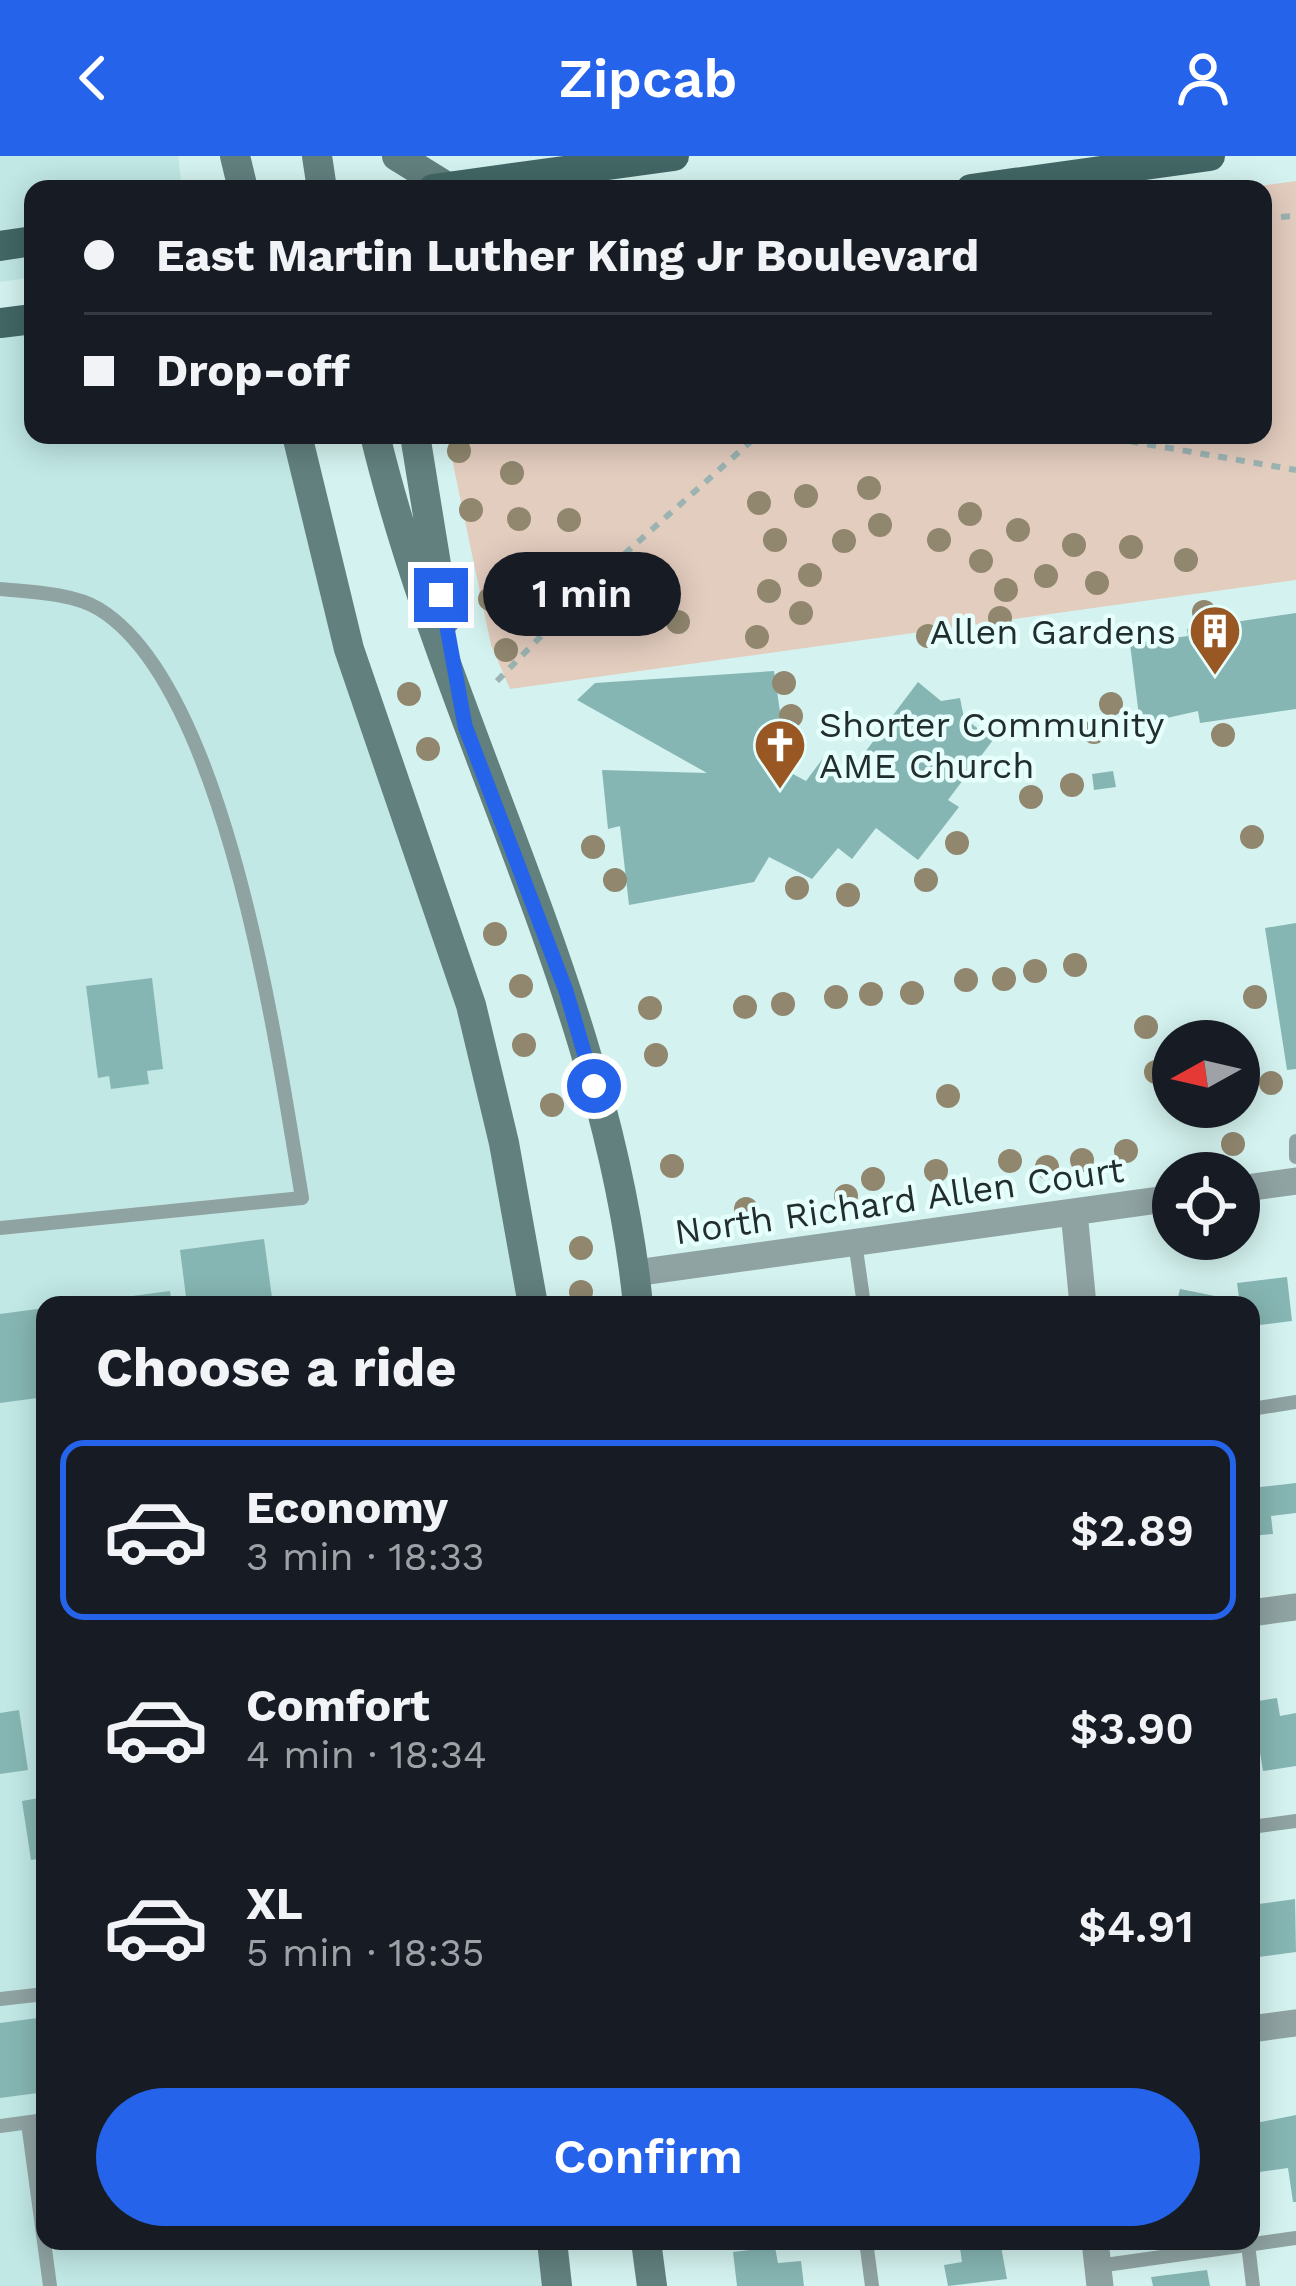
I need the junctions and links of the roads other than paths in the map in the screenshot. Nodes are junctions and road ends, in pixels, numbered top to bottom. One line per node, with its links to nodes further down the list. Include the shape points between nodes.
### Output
1 (397, 156): 4 (main road)
2 (674, 156): 5 (main road)
3 (1210, 156): 6 (main road)
4 (429, 180)
5 (498, 180)
6 (1036, 180)
7 (299, 444): 21 (main road, via 349,649 471,1005)
8 (377, 444): 11 (main road)
9 (417, 444): 11 (main road)
10 (0, 589): 18 (lane, via 98,608 142,650 176,704 226,826 250,916 302,1198)
11 (465, 726): 20 (main road, via 566,991 615,1161)
12 (1296, 1141): 13 (lane)
13 (1296, 1157)
14 (1296, 1180): 15 (street)
15 (1260, 1186)
16 (1152, 1201): 17 (street, North Richard Allen Court)
17 (1074, 1212): 19 (street, North Richard Allen Court); 24 (street)
18 (0, 1228)
19 (855, 1242): 20 (street, North Richard Allen Court); 23 (lane)
20 (635, 1273): 22 (main road)
21 (531, 1296)
22 (637, 1296)
23 (863, 1296)
24 (1082, 1296)
25 (1296, 1402): 26 (lane)
26 (1260, 1408)
27 (1296, 1607): 28 (street)
28 (1260, 1612)
29 (1296, 1821): 30 (lane)
30 (1260, 1826)
31 (36, 1995): 32 (lane)
32 (0, 1999)
33 (1296, 2023): 34 (street)
34 (1260, 2028)
35 (36, 2122): 36 (lane)
36 (28, 2123): 37 (lane); 38 (lane)
37 (0, 2126)
38 (36, 2182)
39 (1296, 2238): 40 (lane)
40 (1260, 2243)
41 (45, 2250): 48 (lane)
42 (552, 2250): 49 (main road)
43 (647, 2250): 50 (main road)
44 (867, 2250): 51 (lane)
45 (1204, 2250): 47 (lane)
46 (1250, 2250): 52 (lane)
47 (1098, 2264)
48 (50, 2286)
49 (557, 2286)
50 (652, 2286)
51 (872, 2286)
52 (1253, 2286)

